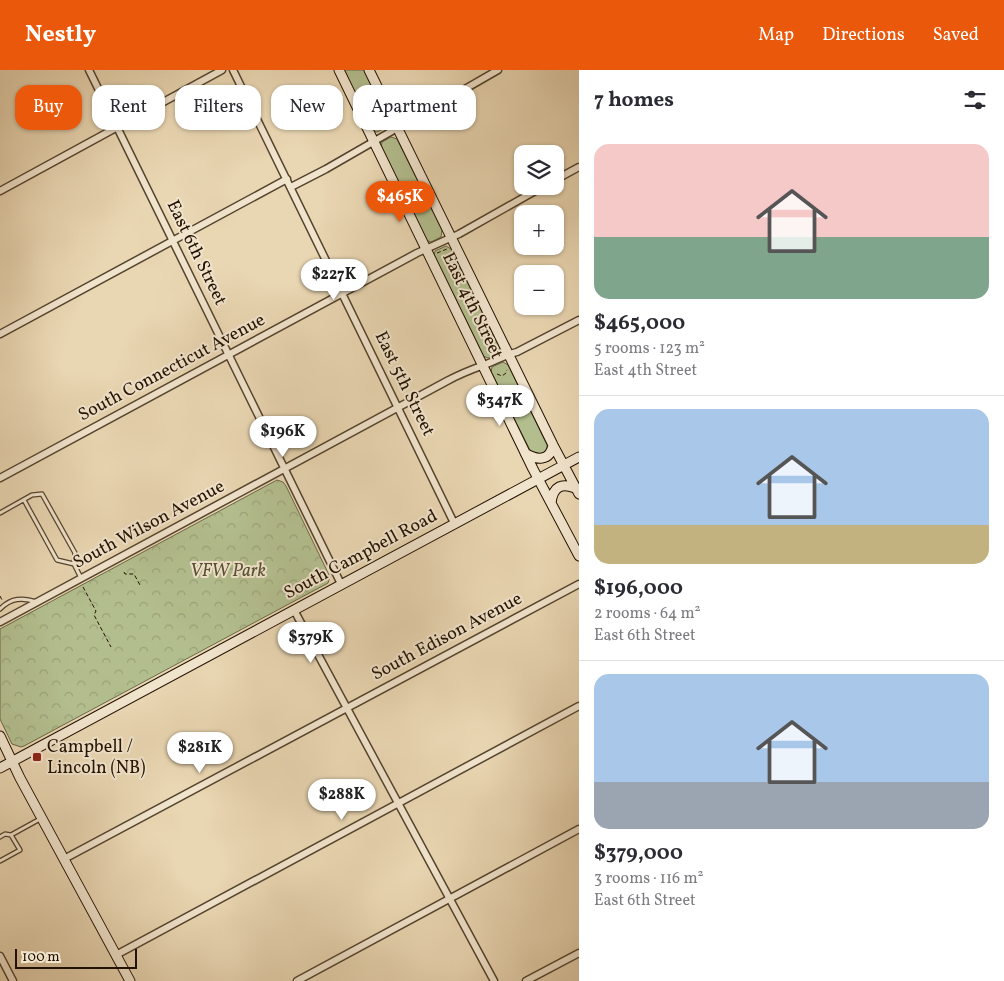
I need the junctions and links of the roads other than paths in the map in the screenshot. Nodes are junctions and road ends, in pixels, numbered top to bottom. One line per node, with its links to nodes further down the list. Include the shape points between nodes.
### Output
1 (89, 70): 7 (street, East 6th Street)
2 (222, 70): 10 (street)
3 (233, 70): 18 (street, East 5th Street)
4 (338, 70): 15 (street, East 4th Street)
5 (368, 70): 8 (street, East 4th Street)
6 (498, 70): 9 (street)
7 (97, 85)
8 (376, 85)
9 (471, 85)
10 (165, 101)
11 (111, 130): 20 (street)
12 (120, 130): 22 (street, East 6th Street)
13 (392, 130): 15 (street)
14 (398, 130): 23 (street, East 4th Street)
15 (373, 141): 19 (street); 24 (street, East 4th Street)
16 (579, 167): 17 (street)
17 (564, 175)
18 (287, 179): 19 (street, East 5th Street); 22 (street)
19 (291, 187): 25 (street, East 5th Street)
20 (0, 190)
21 (529, 195): 23 (street, South Connecticut Avenue)
22 (173, 240): 27 (street); 29 (street, East 6th Street)
23 (450, 242): 24 (street, South Connecticut Avenue); 28 (street, East 4th Street)
24 (426, 249): 25 (street, South Connecticut Avenue); 30 (street, East 4th Street)
25 (342, 293): 29 (street, South Connecticut Avenue); 31 (street, East 5th Street)
26 (579, 320): 28 (street, South Wilson Avenue)
27 (0, 334)
28 (508, 354): 30 (street, South Wilson Avenue); 32 (street, East 4th Street)
29 (228, 355): 36 (street, East 6th Street); 37 (street, South Connecticut Avenue)
30 (483, 365): 31 (street, South Wilson Avenue, via 473,367); 33 (street, East 4th Street)
31 (398, 407): 36 (street, South Wilson Avenue); 43 (street, East 5th Street)
32 (553, 445): 33 (street, via 549,454 540,460); 35 (street, East 4th Street)
33 (525, 453): 38 (street, East 4th Street)
34 (579, 457): 35 (street, South Campbell Road)
35 (563, 465): 38 (street, South Campbell Road); 39 (street, East 4th Street)
36 (284, 470): 46 (street, South Wilson Avenue); 47 (street, East 6th Street)
37 (0, 478)
38 (538, 479): 41 (street, East 4th Street); 43 (street, South Campbell Road)
39 (578, 492): 41 (street, via 569,485 559,487)
40 (24, 500): 42 (lane); 45 (lane, via 57,560); 45 (lane, via 38,494 44,497 75,554)
41 (551, 502): 44 (street, East 4th Street)
42 (0, 513)
43 (454, 523): 47 (street, South Campbell Road)
44 (579, 556)
45 (74, 564): 46 (lane)
46 (80, 579): 49 (street, South Wilson Avenue)
47 (340, 584): 51 (street, South Campbell Road)
48 (579, 584): 54 (street, South Edison Avenue)
49 (37, 602): 50 (lane, via 15,599); 52 (street, South Wilson Avenue)
50 (0, 609)
51 (294, 610): 54 (street); 56 (street, South Campbell Road)
52 (0, 622)
53 (579, 706): 58 (street)
54 (346, 708): 58 (street); 63 (street, South Edison Avenue)
55 (0, 736): 56 (street)
56 (12, 762): 57 (street, South Campbell Road); 59 (street)
57 (0, 768)
58 (398, 804): 65 (street); 67 (street)
59 (42, 818): 61 (lane); 63 (street)
60 (579, 829): 65 (street)
61 (11, 835): 62 (lane); 64 (lane, via 20,850)
62 (0, 837)
63 (64, 859): 67 (street)
64 (0, 861)
65 (450, 899): 71 (street); 72 (street)
66 (579, 953): 73 (street)
67 (116, 955): 70 (street)
68 (0, 956): 69 (street)
69 (13, 981)
70 (130, 981)
71 (297, 981)
72 (494, 981)
73 (526, 981)

